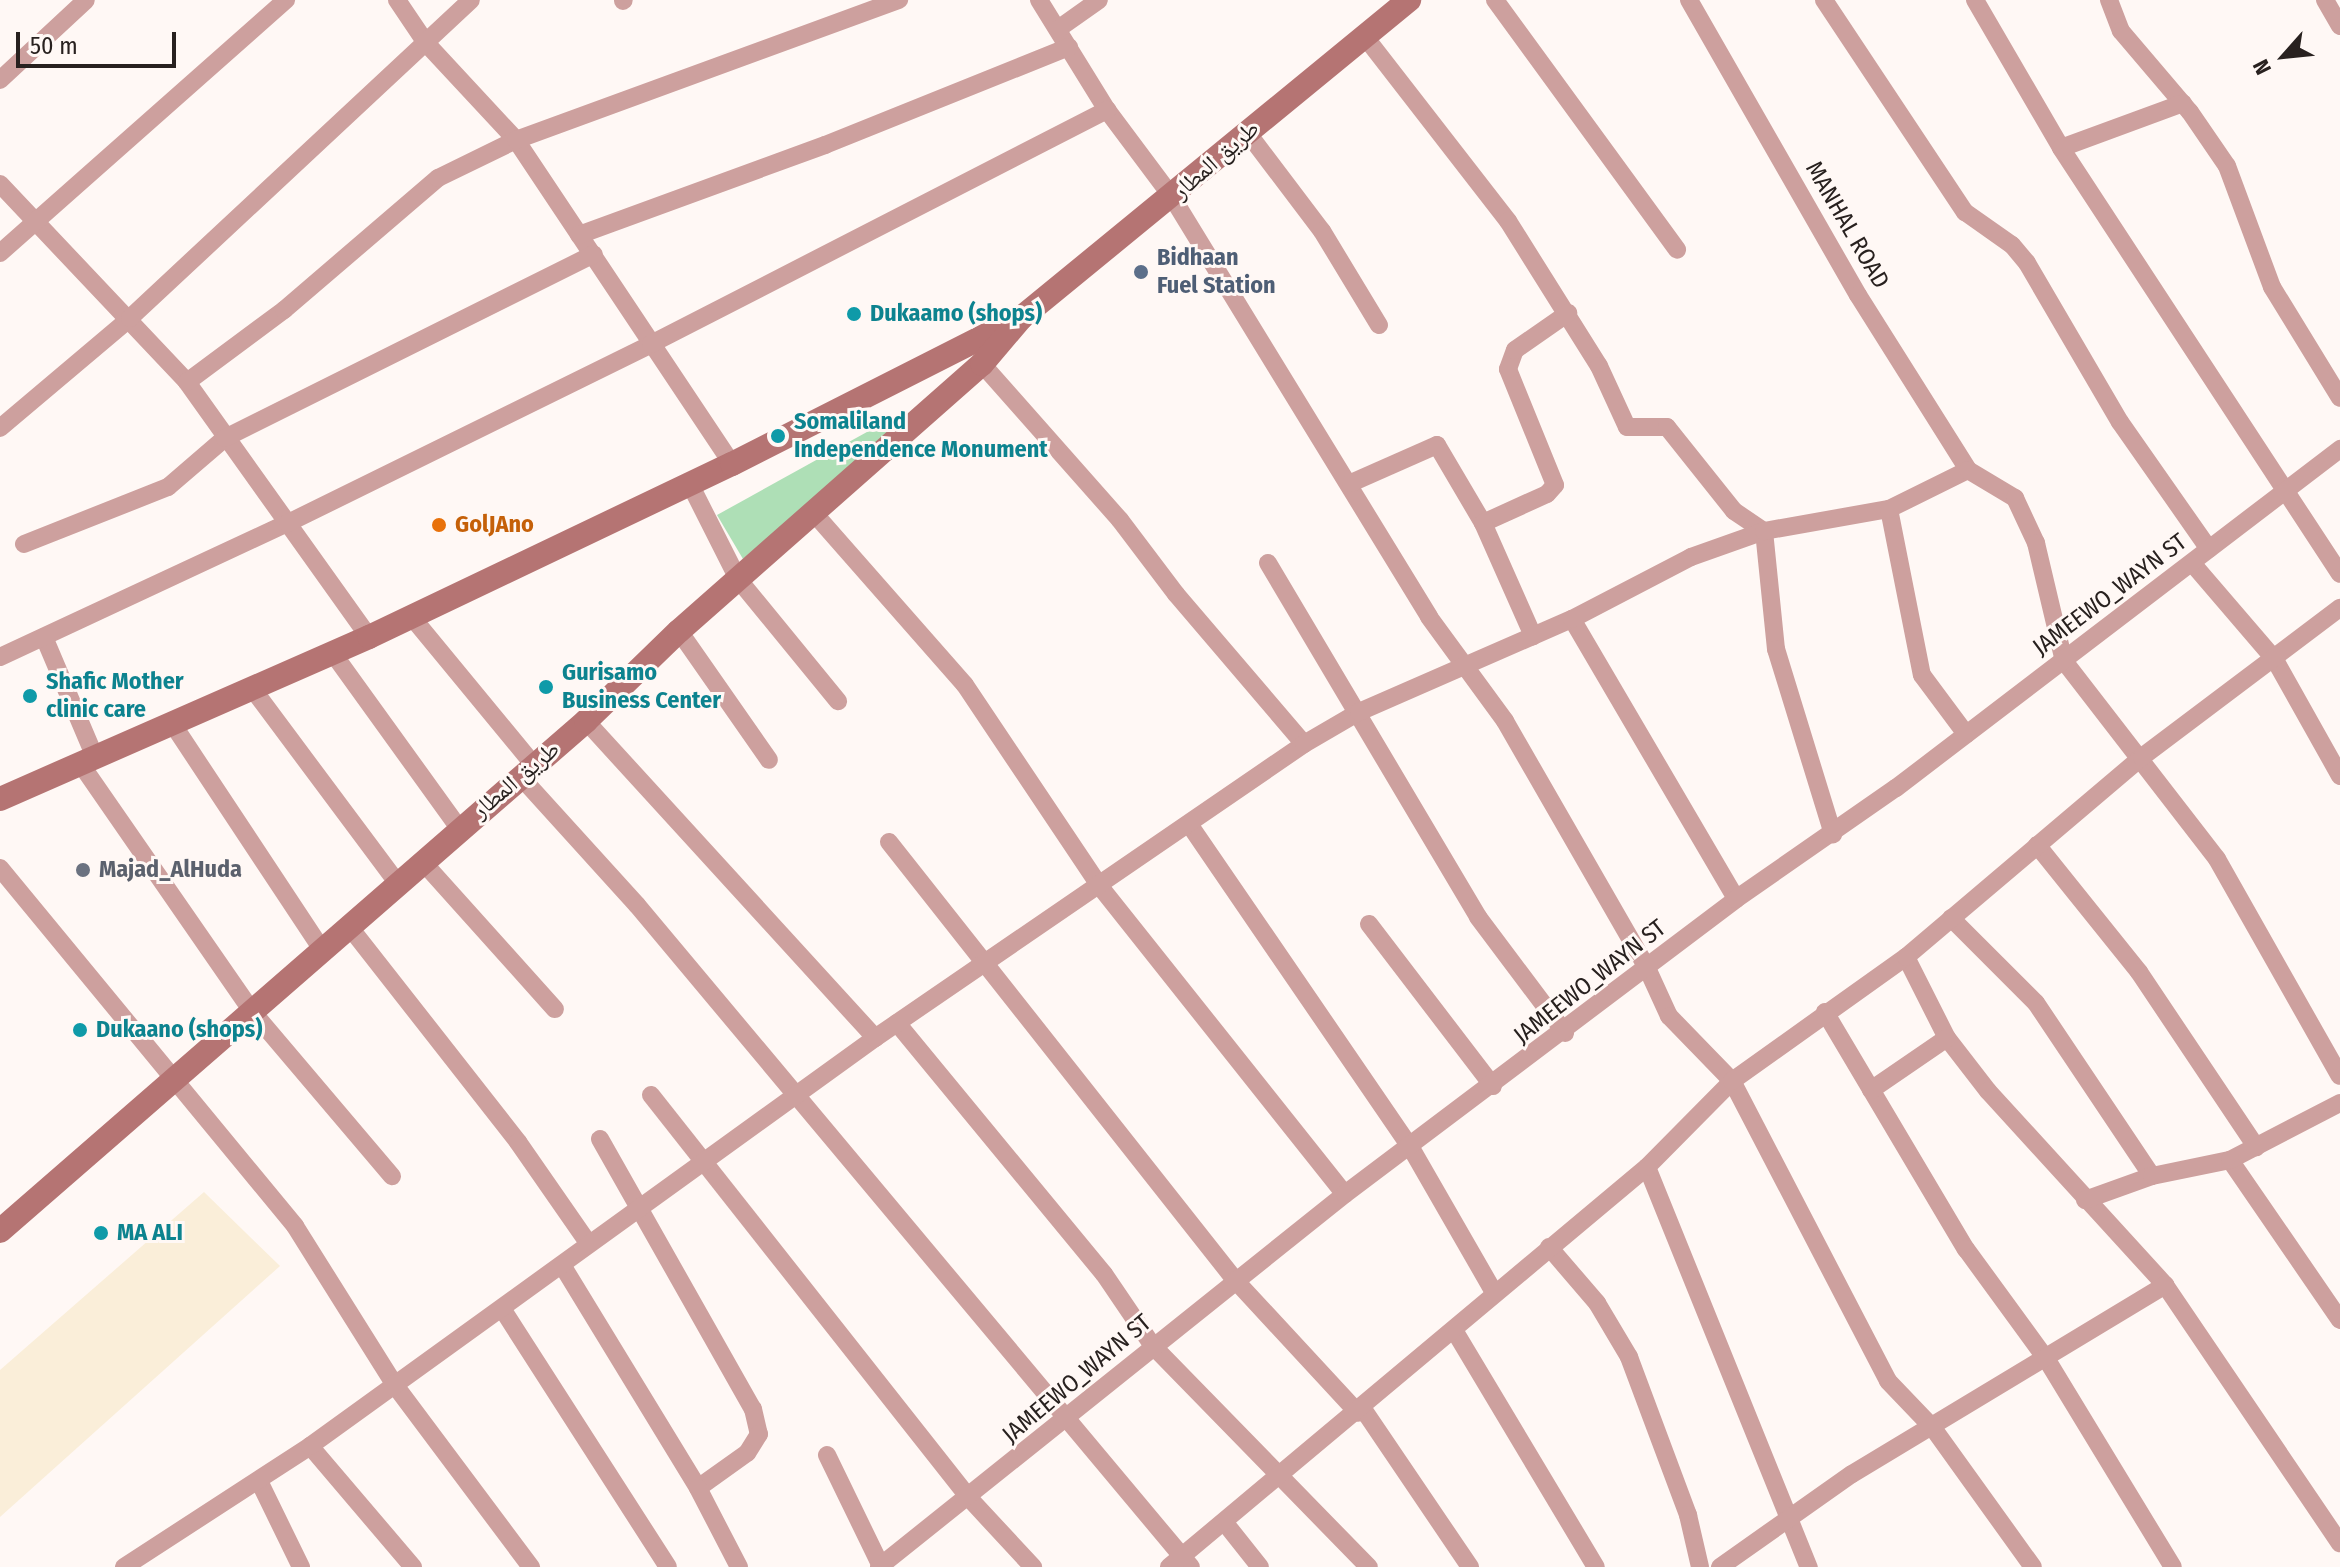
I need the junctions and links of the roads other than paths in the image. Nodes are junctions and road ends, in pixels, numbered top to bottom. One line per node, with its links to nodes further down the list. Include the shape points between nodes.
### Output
1 (86, 0): 20 (street)
2 (286, 0): 28 (street)
3 (397, 0): 18 (street)
4 (471, 0): 18 (street)
5 (899, 0): 24 (street)
6 (1039, 0): 16 (street)
7 (1099, 0): 16 (street)
8 (1409, 0): 17 (main road, طريق المطار)
9 (1495, 0): 30 (street)
10 (1689, 0): 45 (street, MANHAL ROAD, via 1858,295)
11 (1824, 0): 55 (street, via 1965,212 2012,245 2027,263 2120,422)
12 (1975, 0): 25 (street)
13 (2109, 0): 21 (street, via 2121,31)
14 (2325, 0): 15 (street)
15 (2340, 26)
16 (1058, 29): 19 (street)
17 (1366, 38): 23 (main road, طريق المطار); 33 (street, via 1508,221)
18 (426, 43): 24 (street); 34 (street)
19 (1069, 47): 22 (street); 29 (street, via 825,145)
20 (0, 80)
21 (2183, 103): 25 (street); 40 (street, via 2227,166 2272,287)
22 (1107, 110): 27 (street); 37 (street)
23 (1247, 132): 27 (main road, طريق المطار); 36 (street, via 1322,231)
24 (516, 140): 29 (street); 39 (street, via 412,196 336,267)
25 (2061, 148): 48 (street)
26 (0, 184): 28 (street)
27 (1172, 197): 35 (main road, طريق المطار); 46 (street)
28 (34, 223): 31 (street); 34 (street)
29 (579, 235): 32 (street)
30 (1677, 250)
31 (0, 253)
32 (594, 254): 37 (street); 42 (street)
33 (1568, 313): 52 (street, via 1515,350 1508,369 1555,485 1547,494); 53 (street, via 1627,427 1667,427 1734,511)
34 (130, 318): 39 (street); 41 (street)
35 (1021, 318): 38 (main road, طريق المطار); 44 (main road, طريق المطار)
36 (1379, 325)
37 (651, 344): 44 (street); 51 (street)
38 (982, 364): 50 (main road, طريق المطار); 78 (street, via 1120,520)
39 (187, 382): 42 (street)
40 (2340, 398)
41 (0, 428)
42 (225, 438): 51 (street); 54 (street, via 168,487)
43 (2340, 449): 48 (street, JAMEEWO_WAYN ST)
44 (732, 464): 47 (main road, طريق المطار)
45 (1968, 470): 49 (street); 70 (street, via 2015,498 2028,523)
46 (1351, 483): 52 (street, via 1437,445); 71 (street)
47 (690, 484): 59 (street); 61 (main road, طريق المطار)
48 (2281, 490): 55 (street, JAMEEWO_WAYN ST); 58 (street)
49 (1889, 509): 53 (street); 77 (street, via 1922,675)
50 (813, 512): 59 (main road, طريق المطار); 93 (street, via 965,685)
51 (288, 523): 65 (street); 66 (street)
52 (1483, 523): 64 (street)
53 (1764, 531): 62 (street, via 1691,557); 87 (street, via 1776,649)
54 (24, 544)
55 (2209, 549): 57 (street, JAMEEWO_WAYN ST)
56 (1268, 563): 74 (street)
57 (2192, 563): 69 (street); 70 (street, JAMEEWO_WAYN ST)
58 (2340, 574)
59 (738, 579): 63 (main road, طريق المطار); 73 (street)
60 (2340, 608): 69 (street)
61 (411, 616): 66 (main road, طريق المطار); 82 (street)
62 (1572, 619): 64 (street); 94 (street)
63 (679, 631): 75 (main road, طريق المطار); 81 (street)
64 (1533, 636): 71 (street)
65 (44, 637): 68 (street); 80 (street)
66 (369, 637): 67 (main road, طريق المطار)
67 (332, 652): 72 (main road, طريق المطار); 86 (street)
68 (0, 657)
69 (2275, 660): 79 (street); 83 (street)
70 (2064, 661): 77 (street, JAMEEWO_WAYN ST); 79 (street)
71 (1462, 665): 74 (street); 101 (street, via 1505,721)
72 (252, 688): 76 (main road, طريق المطار); 92 (street)
73 (838, 701)
74 (1359, 712): 78 (street); 106 (street, via 1478,917)
75 (586, 721): 82 (main road, طريق المطار); 107 (street)
76 (172, 723): 80 (main road, طريق المطار); 98 (street)
77 (1966, 734): 87 (street, JAMEEWO_WAYN ST)
78 (1304, 744): 85 (street)
79 (2142, 757): 89 (street); 109 (street, via 2217,859)
80 (87, 760): 84 (main road, طريق المطار); 103 (street)
81 (769, 760)
82 (527, 771): 86 (main road, طريق المطار); 115 (street)
83 (2340, 776)
84 (0, 799)
85 (1189, 824): 93 (street); 119 (street)
86 (458, 827): 90 (main road, طريق المطار)
87 (1833, 834): 94 (street, JAMEEWO_WAYN ST)
88 (889, 842): 100 (street)
89 (2037, 845): 95 (street); 118 (street, via 2139,972)
90 (422, 861): 92 (main road, طريق المطار); 102 (street)
91 (0, 868): 110 (street)
92 (396, 881): 97 (main road, طريق المطار)
93 (1098, 884): 100 (street); 125 (street)
94 (1736, 899): 101 (street, JAMEEWO_WAYN ST)
95 (1951, 918): 99 (street); 124 (street, via 2036,1003)
96 (1369, 924): 112 (street)
97 (348, 925): 98 (main road, طريق المطار); 129 (street, via 518,1142)
98 (321, 948): 103 (main road, طريق المطار)
99 (1906, 957): 104 (street); 108 (street)
100 (984, 961): 105 (street); 132 (street)
101 (1647, 968): 106 (street, JAMEEWO_WAYN ST); 111 (street, via 1669,1016)
102 (555, 1009)
103 (251, 1010): 110 (main road, طريق المطار); 123 (street)
104 (1825, 1012): 111 (street); 113 (street)
105 (897, 1023): 107 (street); 138 (street, via 1104,1274)
106 (1565, 1033): 112 (street, JAMEEWO_WAYN ST)
107 (875, 1038): 115 (street)
108 (1947, 1038): 113 (street); 126 (street)
109 (2340, 1076)
110 (175, 1080): 128 (main road, طريق المطار); 140 (street, via 295,1226)
111 (1732, 1081): 122 (street); 143 (street, via 1888,1381)
112 (1493, 1086): 119 (street, JAMEEWO_WAYN ST)
113 (1871, 1090): 139 (street, via 1966,1249)
114 (651, 1095): 121 (street)
115 (795, 1095): 121 (street); 142 (street)
116 (2340, 1103): 118 (street)
117 (600, 1139): 127 (street)
118 (2256, 1147): 120 (street)
119 (1411, 1148): 125 (street, JAMEEWO_WAYN ST); 134 (street)
120 (2230, 1160): 124 (street); 136 (street)
121 (700, 1163): 127 (street); 149 (street)
122 (1647, 1167): 130 (street); 150 (street, via 1691,1266)
123 (392, 1176)
124 (2152, 1176): 126 (street)
125 (1345, 1194): 132 (street, JAMEEWO_WAYN ST)
126 (2085, 1200): 133 (street)
127 (641, 1207): 129 (street); 148 (street, via 726,1356 753,1409 759,1434 747,1453)
128 (0, 1231)
129 (589, 1244): 131 (street)
130 (1549, 1247): 134 (street); 166 (street, via 1597,1303 1629,1357 1688,1515)
131 (562, 1265): 135 (street); 148 (street)
132 (1235, 1280): 138 (street, JAMEEWO_WAYN ST); 141 (street)
133 (2165, 1285): 139 (street); 152 (street)
134 (1495, 1294): 137 (street)
135 (503, 1310): 140 (street); 159 (street)
136 (2340, 1320)
137 (1454, 1330): 141 (street); 165 (street)
138 (1153, 1346): 142 (street, JAMEEWO_WAYN ST); 146 (street)
139 (2047, 1360): 143 (street); 170 (street)
140 (394, 1384): 144 (street); 158 (street)
141 (1360, 1411): 146 (street); 164 (street)
142 (1066, 1417): 149 (street, JAMEEWO_WAYN ST); 153 (street)
143 (1933, 1428): 150 (street); 169 (street)
144 (310, 1446): 147 (street); 157 (street)
145 (827, 1455): 154 (street)
146 (1280, 1475): 151 (street); 163 (street)
147 (259, 1481): 155 (street); 156 (street)
148 (698, 1488): 160 (street)
149 (970, 1499): 154 (street, JAMEEWO_WAYN ST); 161 (street)
150 (1787, 1519): 167 (street); 168 (street)
151 (1225, 1523): 153 (street); 162 (street)
152 (2340, 1543)
153 (1181, 1563)
154 (880, 1566)
155 (124, 1567)
156 (301, 1567)
157 (413, 1567)
158 (531, 1567)
159 (668, 1567)
160 (739, 1567)
161 (1033, 1567)
162 (1260, 1567)
163 (1369, 1567)
164 (1470, 1567)
165 (1596, 1567)
166 (1700, 1567)
167 (1720, 1567)
168 (1809, 1567)
169 (2033, 1567)
170 (2173, 1567)

